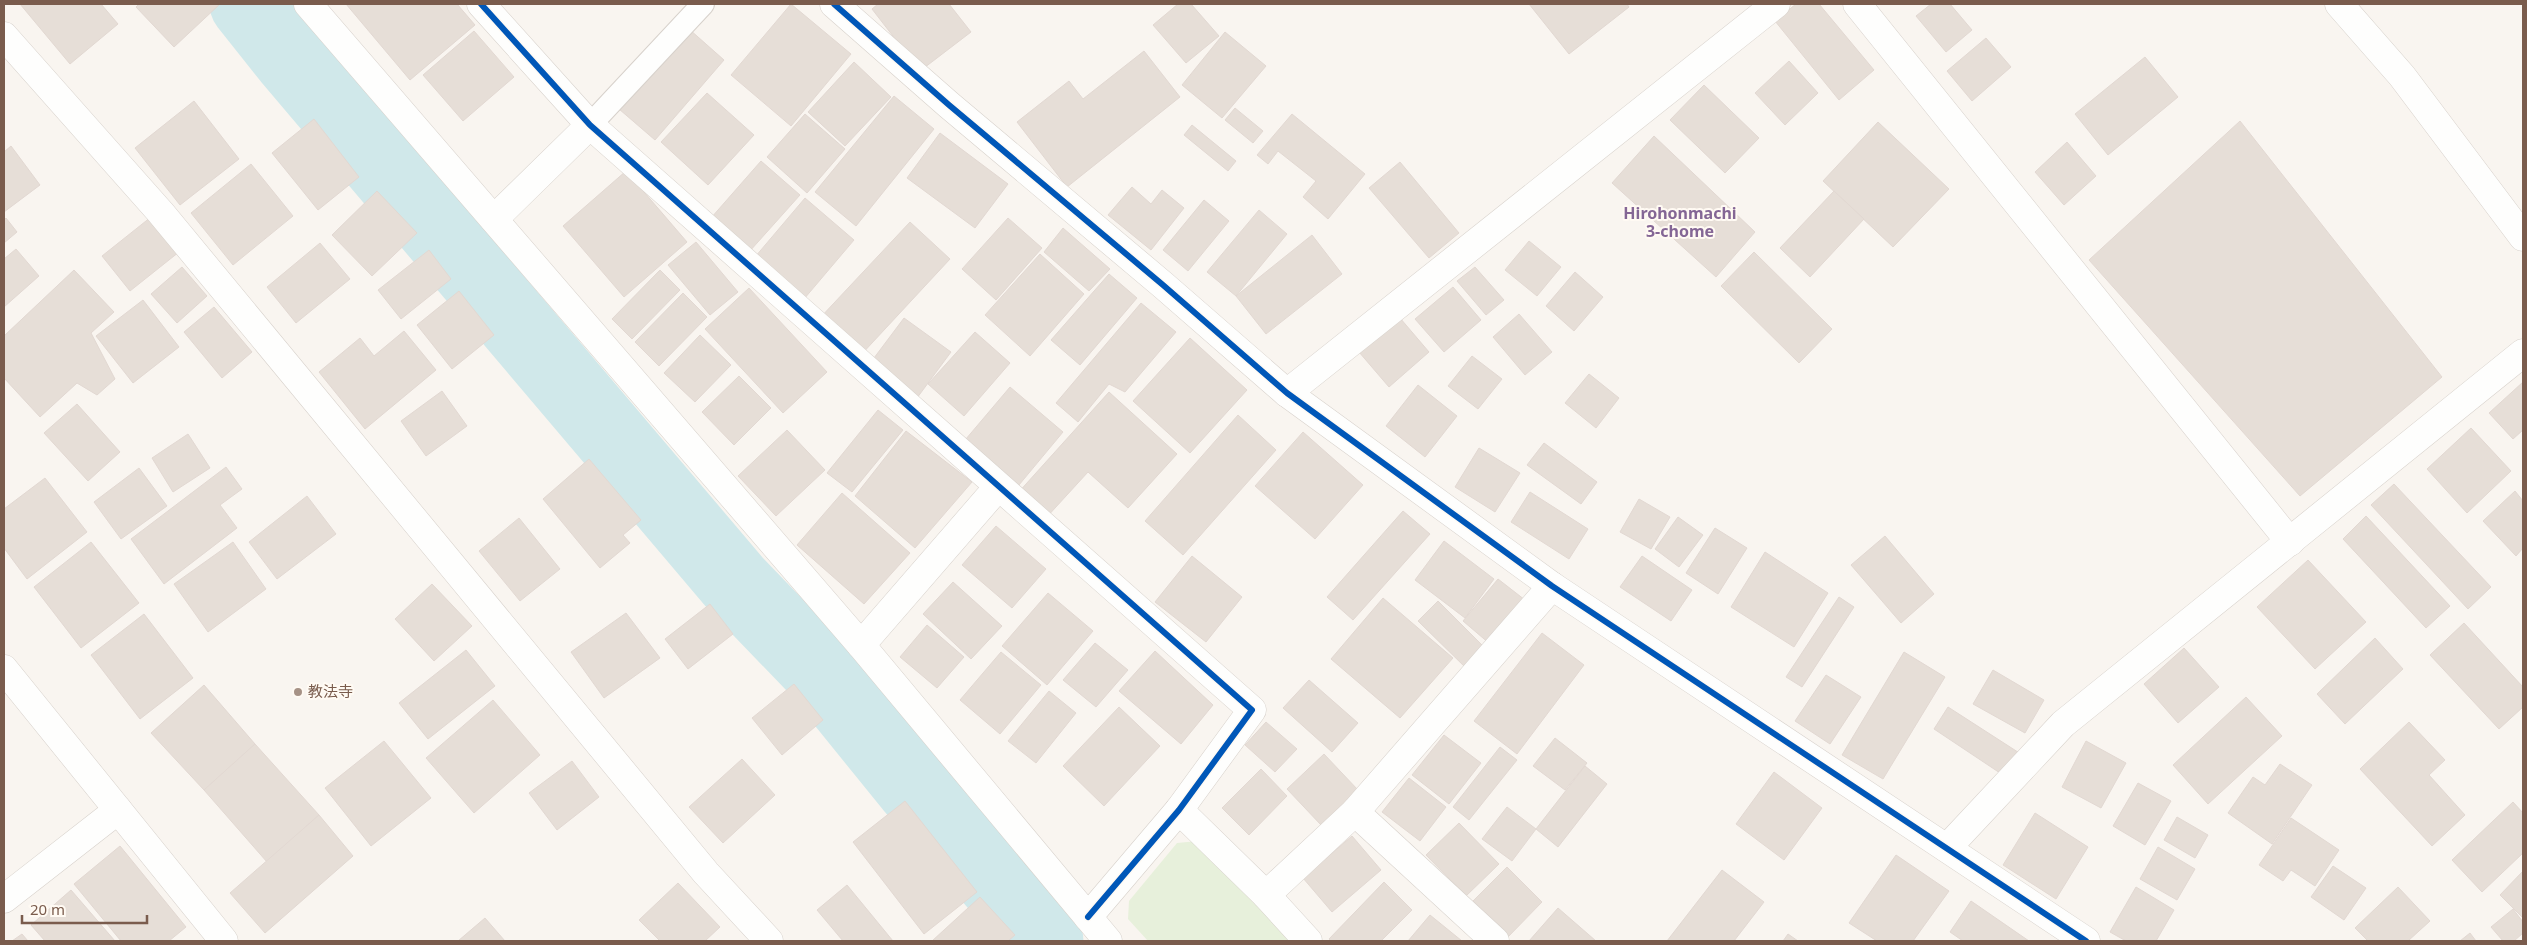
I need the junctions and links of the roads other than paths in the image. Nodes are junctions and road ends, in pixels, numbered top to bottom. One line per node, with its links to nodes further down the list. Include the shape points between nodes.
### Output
1 (308, 4): 10 (street)
2 (481, 4): 9 (street)
3 (703, 4): 9 (lane)
4 (834, 4): 13 (street)
5 (1776, 4): 13 (street)
6 (1857, 4): 15 (street)
7 (2339, 4): 11 (street, via 2402,76)
8 (4, 36): 27 (street, via 161,213 706,873)
9 (590, 125): 10 (street); 14 (street)
10 (494, 219): 17 (street)
11 (2523, 237)
12 (2523, 353): 15 (street)
13 (1288, 393): 16 (street)
14 (998, 487): 17 (street); 20 (street, via 1252,710)
15 (2290, 542): 22 (street, via 2063,724)
16 (1552, 586): 21 (street); 22 (street)
17 (861, 644): 25 (street)
18 (4, 669): 19 (street)
19 (118, 810): 24 (street); 26 (street)
20 (1179, 810): 23 (street); 25 (street)
21 (1355, 812): 23 (street); 30 (street)
22 (1947, 848): 31 (street)
23 (1266, 895): 29 (street)
24 (4, 898)
25 (1088, 918): 28 (street)
26 (224, 941)
27 (769, 941)
28 (1108, 941)
29 (1308, 941)
30 (1495, 941)
31 (2086, 941)

